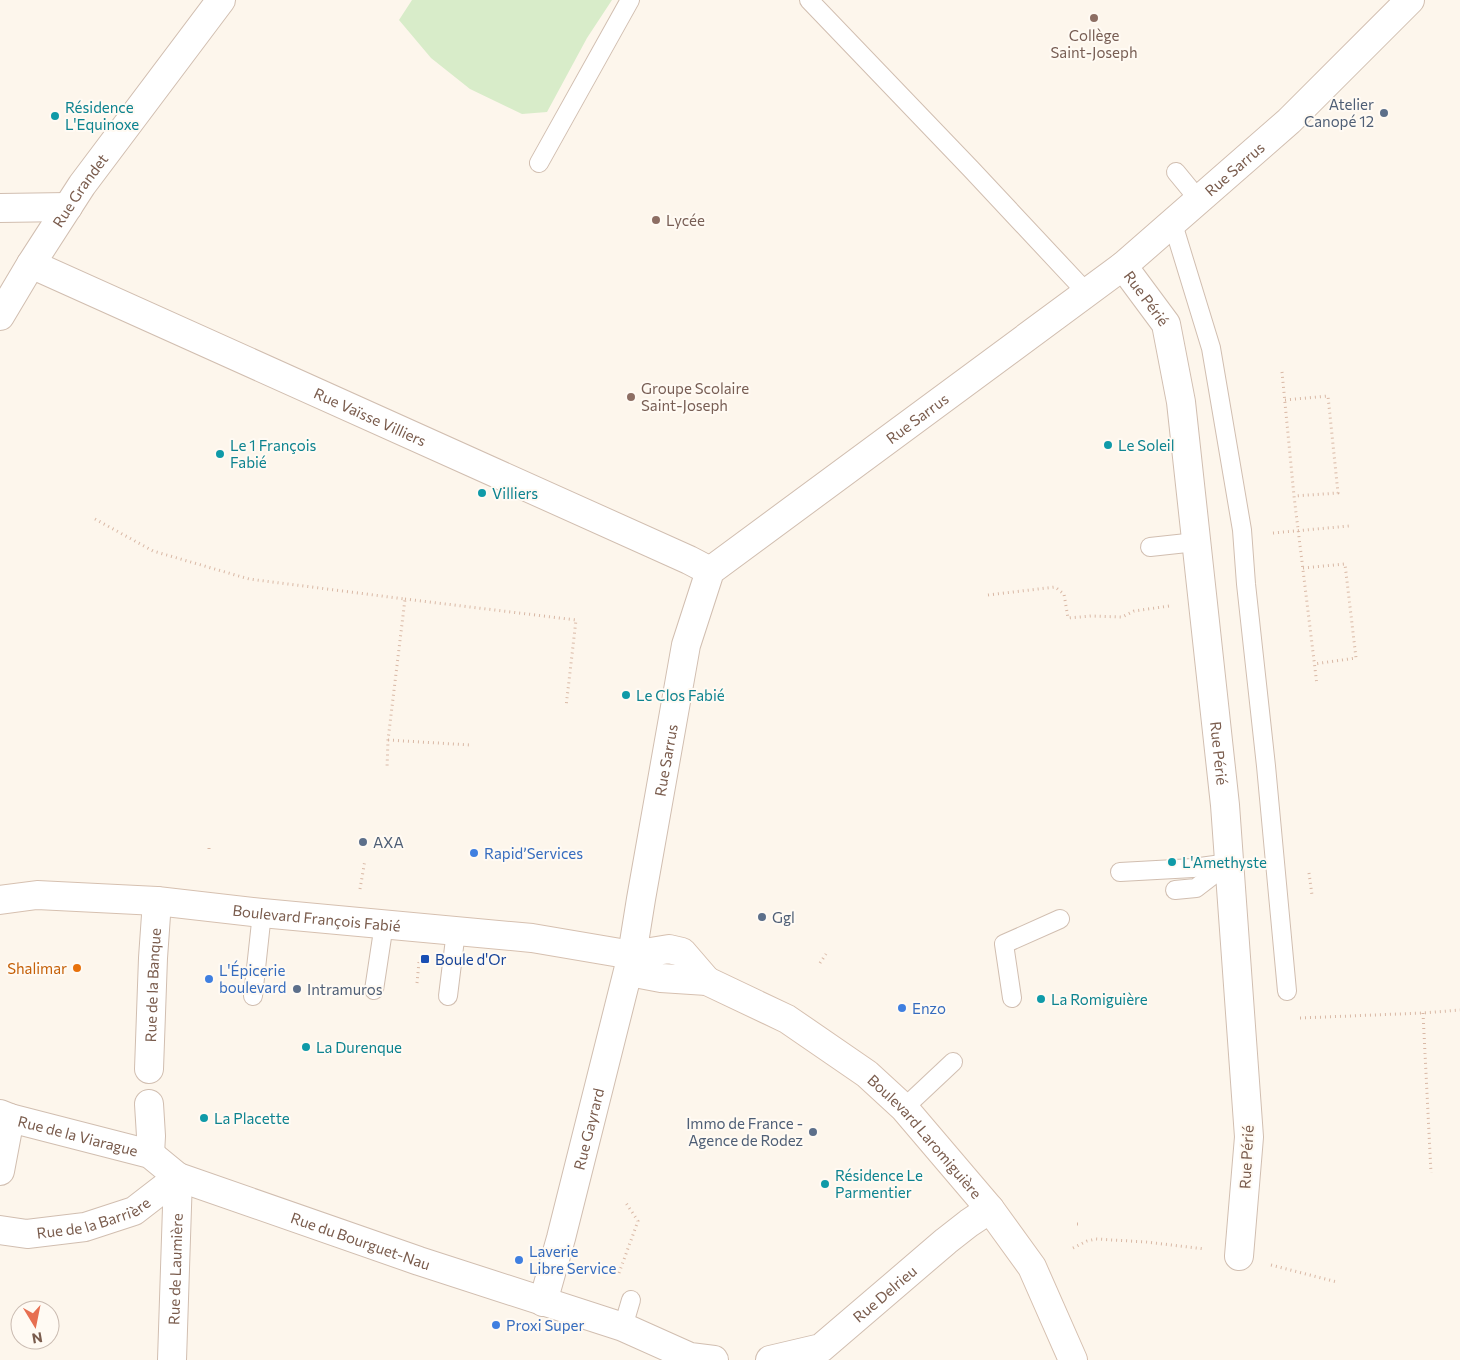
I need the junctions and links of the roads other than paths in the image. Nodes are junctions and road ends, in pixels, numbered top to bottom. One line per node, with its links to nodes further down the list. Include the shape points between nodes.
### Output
1 (202, 0): 6 (street)
2 (221, 0): 6 (street, Rue Grandet)
3 (630, 0): 7 (lane)
4 (808, 0): 15 (lane)
5 (1410, 0): 9 (street, Rue Sarrus, via 1290,120)
6 (177, 59): 10 (street, Rue Grandet)
7 (539, 163)
8 (1176, 172): 9 (lane)
9 (1199, 200): 12 (street, Rue Sarrus)
10 (68, 207): 11 (street); 13 (street, Rue Grandet)
11 (0, 208)
12 (1173, 224): 14 (street, Rue Sarrus); 31 (lane, via 1212,348 1242,530)
13 (31, 264): 16 (street, Rue Grandet); 19 (street, Rue Vaïsse Villiers)
14 (1123, 266): 15 (street, Rue Sarrus); 17 (street, Rue Périé, via 1166,324 1181,402)
15 (1087, 293): 19 (street, Rue Sarrus)
16 (0, 316)
17 (1196, 542): 18 (lane); 20 (street, Rue Périé)
18 (1150, 547)
19 (710, 571): 29 (street, Rue Sarrus, via 686,645)
20 (1229, 863): 21 (lane); 22 (lane, via 1196,888); 45 (street, Rue Périé, via 1249,1137)
21 (1120, 872)
22 (1175, 890)
23 (0, 900): 24 (street, Boulevard François Fabié, via 37,895)
24 (157, 901): 25 (street, Boulevard François Fabié); 36 (street, Rue de la Banque)
25 (262, 914): 27 (street, Boulevard François Fabié); 32 (lane)
26 (1060, 919): 34 (lane, via 1004,944)
27 (384, 924): 28 (street, Boulevard François Fabié); 30 (lane)
28 (456, 931): 29 (street, Boulevard François Fabié, via 532,938); 33 (lane)
29 (632, 955): 38 (street, Boulevard Laromiguière, via 640,974 707,981 787,1019 867,1074); 47 (street, Rue Gayrard)
30 (374, 990)
31 (1287, 991)
32 (253, 996)
33 (448, 996)
34 (1012, 998)
35 (953, 1062): 38 (lane)
36 (149, 1069)
37 (149, 1104): 40 (street)
38 (904, 1108): 43 (street, Boulevard Laromiguière)
39 (5, 1116): 40 (street, Rue de la Viarague); 41 (street)
40 (150, 1154): 42 (street, Rue de la Viarague)
41 (0, 1171)
42 (178, 1177): 44 (street, Rue de la Barrière, via 134,1211 85,1227 26,1234); 47 (street, Rue du Bourguet-Nau); 50 (street, Rue de Laumière)
43 (990, 1209): 51 (street, Rue Delrieu, via 946,1241 821,1348); 52 (street, Boulevard Laromiguière, via 1032,1267)
44 (0, 1230)
45 (1238, 1256)
46 (631, 1300): 48 (lane)
47 (544, 1302): 48 (street, Rue du Bourguet-Nau)
48 (623, 1327): 49 (street, Rue du Bourguet-Nau)
49 (697, 1359)
50 (172, 1360)
51 (770, 1360)
52 (1073, 1360)

